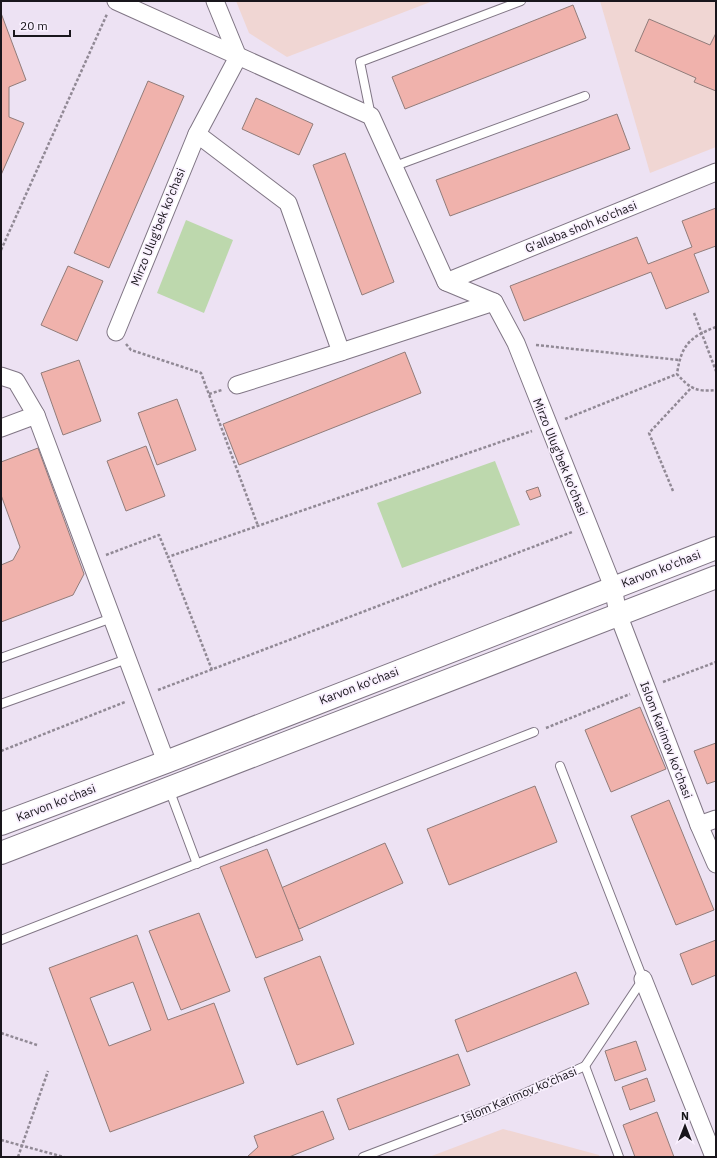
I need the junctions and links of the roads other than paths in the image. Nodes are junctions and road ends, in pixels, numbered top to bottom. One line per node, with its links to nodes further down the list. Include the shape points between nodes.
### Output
1 (215, 1): 4 (street)
2 (520, 1): 6 (lane, via 360,62)
3 (113, 5): 4 (street)
4 (238, 57): 6 (street); 7 (street, Mirzo Ulug'bek ko'chasi)
5 (585, 96): 8 (lane)
6 (371, 116): 8 (street)
7 (197, 134): 12 (street, Mirzo Ulug'bek ko'chasi); 13 (street, via 288,203)
8 (395, 166): 10 (street)
9 (716, 172): 10 (street, G'allaba shoh ko'chasi)
10 (446, 282): 11 (street)
11 (494, 302): 13 (street); 20 (street, Mirzo Ulug'bek ko'chasi, via 516,343)
12 (116, 332)
13 (341, 352): 15 (street)
14 (1, 376): 16 (street, via 16,381)
15 (237, 385)
16 (36, 415): 17 (street); 22 (street)
17 (1, 428)
18 (716, 548): 20 (main road, Karvon ko'chasi)
19 (716, 577): 21 (main road)
20 (613, 587): 21 (street, Mirzo Ulug'bek ko'chasi); 27 (main road, Karvon ko'chasi)
21 (618, 614): 29 (main road); 32 (street, Islom Karimov ko‘chasi)
22 (112, 618): 23 (lane); 24 (street)
23 (1, 658)
24 (127, 659): 25 (lane); 27 (street)
25 (1, 704)
26 (534, 732): 34 (lane)
27 (166, 762): 31 (main road, Karvon ko'chasi)
28 (560, 766): 37 (lane)
29 (169, 789): 33 (main road); 34 (lane)
30 (716, 819): 32 (street)
31 (1, 824)
32 (698, 825): 35 (street, Islom Karimov ko‘chasi)
33 (1, 853)
34 (197, 864): 36 (lane)
35 (716, 864)
36 (1, 940)
37 (643, 979): 38 (lane); 41 (street)
38 (584, 1066): 39 (lane, Islom Karimov ko‘chasi, via 494,1108); 40 (lane, Islom Karimov ko‘chasi)
39 (364, 1157)
40 (619, 1157)
41 (714, 1157)

